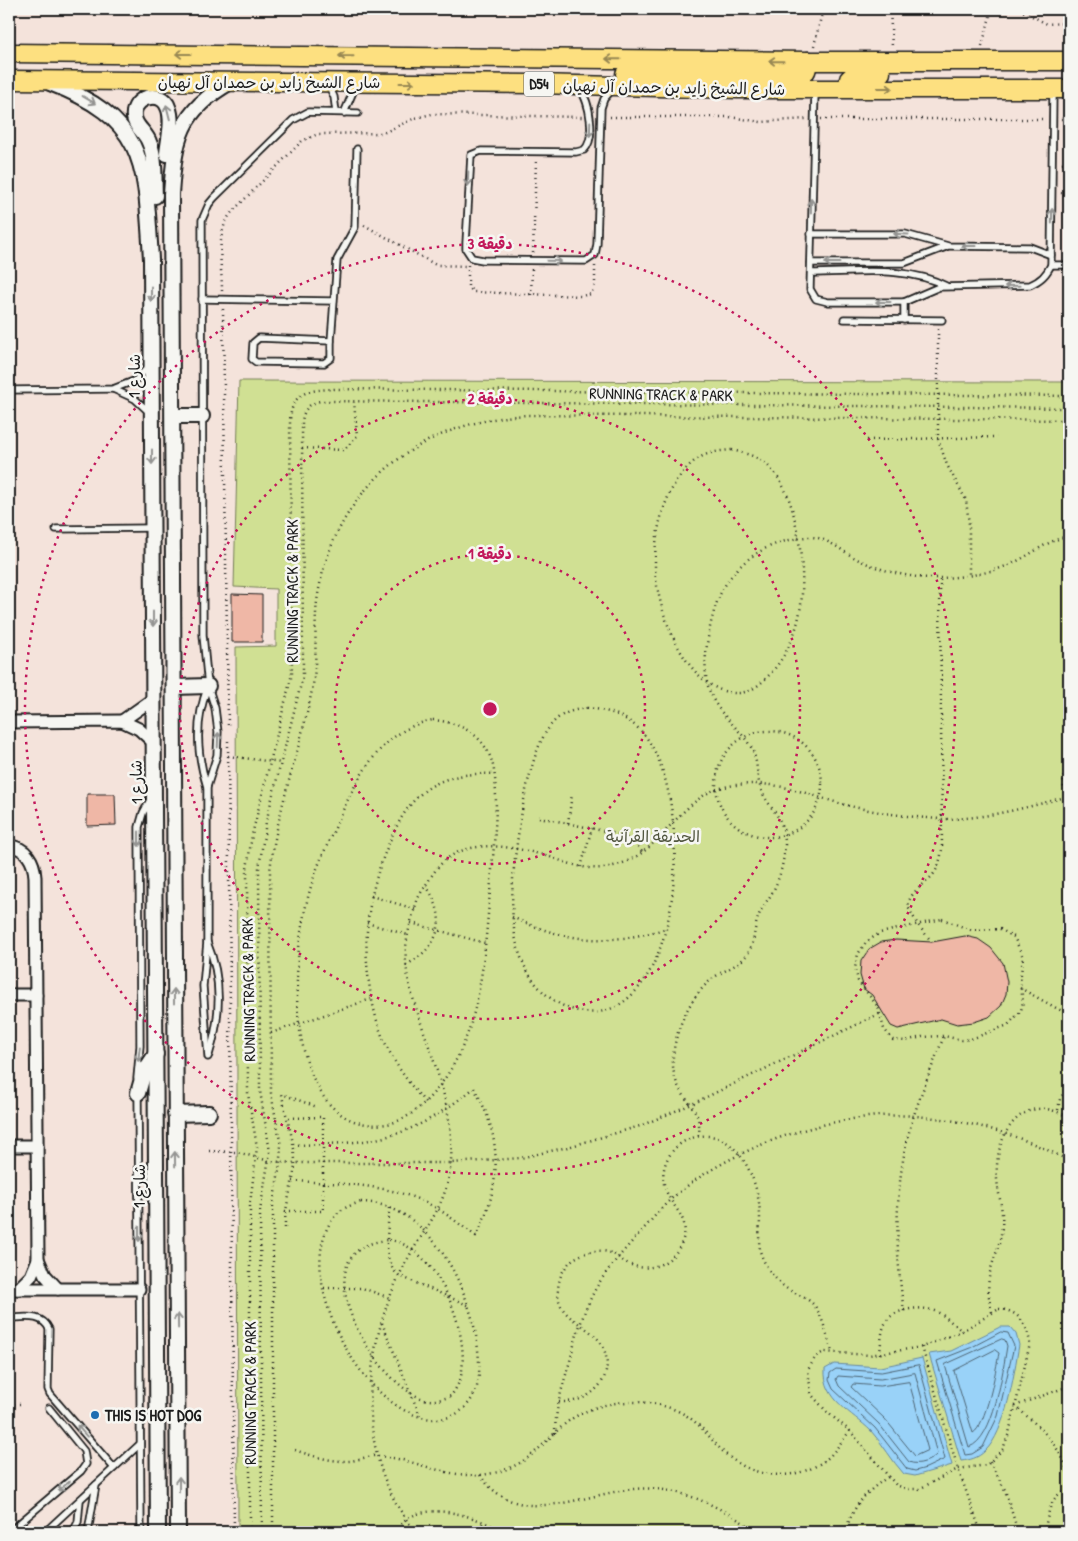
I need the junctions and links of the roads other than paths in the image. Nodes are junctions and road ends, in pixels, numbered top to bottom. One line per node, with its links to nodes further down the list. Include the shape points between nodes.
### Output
1 (9, 53): 2 (main road, شارع الشيخ زايد بن حمدان آل نهيان / D54, one-way to 1)
2 (809, 61): 3 (main road, شارع الشيخ زايد بن حمدان آل نهيان / D54); 10 (main road, via 806,70 797,75 581,74)
3 (1069, 61)
4 (1069, 73): 13 (main road, via 861,73 849,79)
5 (9, 80): 6 (main road, شارع الشيخ زايد بن حمدان آل نهيان / D54)
6 (45, 81): 7 (main road, شارع الشيخ زايد بن حمدان آل نهيان / D54); 24 (street, شارع 1, one-way to 24, via 95,103 129,138 140,160 144,180)
7 (233, 81): 8 (main road, شارع الشيخ زايد بن حمدان آل نهيان / D54); 20 (street, via 204,100 183,127 176,142)
8 (326, 83): 9 (main road, شارع الشيخ زايد بن حمدان آل نهيان / D54); 16 (lane, via 334,96)
9 (357, 83): 10 (main road, شارع الشيخ زايد بن حمدان آل نهيان / D54, one-way to 10); 17 (lane)
10 (536, 84): 11 (main road, شارع الشيخ زايد بن حمدان آل نهيان / D54)
11 (575, 85): 12 (main road, شارع الشيخ زايد بن حمدان آل نهيان / D54); 12 (lane, one-way to 12, via 587,99 590,117 589,143 584,150 481,151 471,155 466,243 468,254 477,260 586,261 595,255 598,244 601,117 604,99)
12 (617, 86): 14 (main road, شارع الشيخ زايد بن حمدان آل نهيان / D54)
13 (848, 88): 14 (main road, شارع الشيخ زايد بن حمدان آل نهيان / D54); 15 (main road, شارع الشيخ زايد بن حمدان آل نهيان / D54, one-way to 15)
14 (815, 89): 21 (lane, one-way to 14)
15 (1061, 89): 23 (lane, one-way to 15, via 1053,119)
16 (336, 112): 17 (lane); 30 (lane, via 308,112 293,120 209,204 202,220)
17 (344, 112): 18 (lane)
18 (358, 113)
19 (357, 149): 31 (lane, via 356,220 352,234 339,255)
20 (171, 194): 24 (street, one-way to 24, via 167,173 168,107 163,100 147,97 139,101 134,117 150,143 152,159 156,205); 41 (street)
21 (811, 234): 22 (lane, one-way to 21, via 904,234); 25 (lane)
22 (948, 246): 23 (lane, one-way to 22, via 1030,247); 25 (lane, one-way to 25, via 904,263)
23 (1052, 255): 26 (lane)
24 (151, 259): 37 (street, شارع 1, one-way to 37)
25 (811, 263): 28 (lane)
26 (1051, 265): 27 (lane); 29 (lane, one-way to 29, via 1043,278 1030,285)
27 (1069, 265)
28 (810, 273): 29 (lane, via 909,274); 32 (lane, one-way to 28, via 822,302 810,289)
29 (946, 286): 32 (lane)
30 (202, 299): 31 (lane); 42 (lane)
31 (333, 301): 36 (lane)
32 (904, 302): 34 (lane)
33 (844, 319): 34 (lane)
34 (904, 320): 35 (lane)
35 (940, 320)
36 (331, 341): 36 (lane, via 259,338 252,343 251,356 256,362 324,363 330,358)
37 (152, 361): 38 (lane, via 136,380); 40 (street, شارع 1)
38 (113, 389): 39 (lane); 40 (lane, via 135,399)
39 (9, 390)
40 (152, 416): 43 (street, شارع 1, one-way to 43)
41 (173, 416): 42 (street); 46 (street)
42 (202, 416): 45 (lane, via 203,626)
43 (153, 528): 44 (lane); 47 (street, شارع 1, one-way to 47)
44 (56, 529)
45 (208, 686): 46 (street); 51 (lane, via 201,708 198,736); 51 (lane, one-way to 45, via 217,755 218,720)
46 (174, 687): 59 (street, one-way to 46)
47 (154, 699): 48 (street); 50 (street, شارع 1)
48 (122, 721): 49 (street); 50 (street, via 139,729)
49 (9, 722)
50 (153, 742): 52 (street, شارع 1)
51 (207, 787): 54 (lane)
52 (154, 794): 57 (street, شارع 1); 58 (lane, one-way to 58, via 139,827)
53 (9, 846): 56 (street, via 27,854 34,869)
54 (207, 942): 54 (lane, via 202,986 208,1057 219,1000 217,970)
55 (9, 995): 56 (street)
56 (36, 995): 62 (street)
57 (156, 1054): 58 (street, via 144,1072); 80 (street, شارع 1)
58 (138, 1093): 66 (lane, one-way to 66)
59 (175, 1114): 60 (street); 81 (street, one-way to 59)
60 (209, 1114)
61 (9, 1146): 62 (street)
62 (37, 1146): 63 (street)
63 (38, 1259): 64 (street, via 31,1276); 65 (street)
64 (13, 1289): 65 (street)
65 (58, 1289): 66 (street)
66 (139, 1289): 70 (lane)
67 (9, 1318): 69 (lane, one-way to 67, via 49,1391 47,1324 38,1318)
68 (49, 1408): 71 (lane)
69 (93, 1444): 71 (lane); 72 (lane)
70 (140, 1444): 72 (lane); 79 (lane)
71 (84, 1451): 75 (lane, one-way to 75, via 87,1459 84,1468)
72 (114, 1468): 73 (lane)
73 (96, 1485): 74 (lane); 78 (lane)
74 (80, 1500): 76 (lane); 77 (lane, via 78,1522)
75 (9, 1532)
76 (45, 1532)
77 (73, 1532)
78 (88, 1532)
79 (141, 1532)
80 (158, 1532)
81 (178, 1532)

